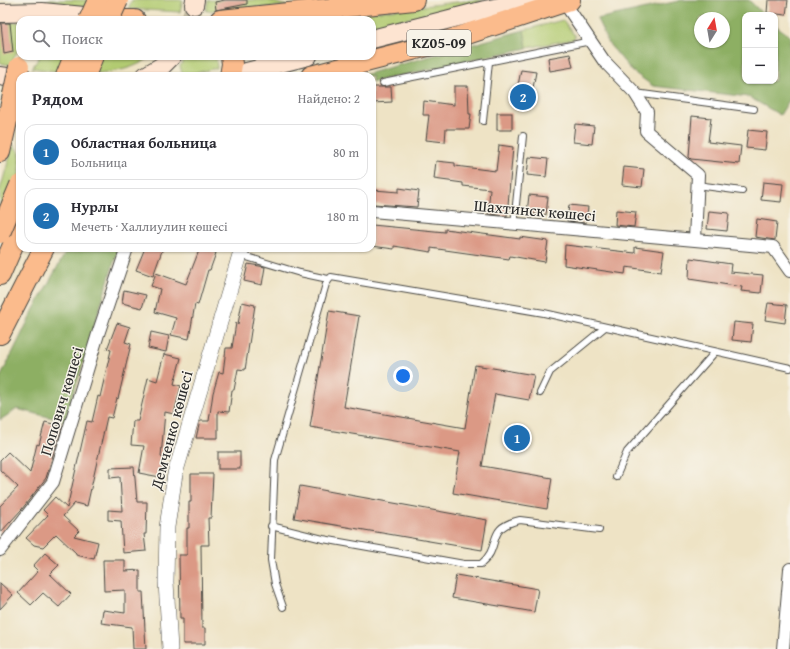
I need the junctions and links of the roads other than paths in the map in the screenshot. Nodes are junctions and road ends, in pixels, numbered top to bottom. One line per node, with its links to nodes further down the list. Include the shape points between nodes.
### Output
1 (19, 0): 9 (main road)
2 (98, 0): 12 (main road, bridge)
3 (118, 0): 13 (main road, bridge)
4 (298, 0): 8 (main road, via 321,3)
5 (414, 0): 8 (main road)
6 (533, 0): 15 (main road)
7 (567, 1): 16 (street); 17 (main road, KZ05-09, via 444,42)
8 (390, 2): 14 (main road)
9 (0, 6)
10 (0, 13): 11 (main road, via 42,12)
11 (82, 16)
12 (91, 16)
13 (111, 16)
14 (258, 16)
15 (376, 39)
16 (591, 42): 23 (lane); 33 (street, via 604,61)
17 (376, 59)
18 (72, 60): 25 (main road)
19 (91, 60): 26 (main road)
20 (168, 60): 27 (main road)
21 (282, 60): 24 (main road)
22 (374, 60): 28 (main road, KZ05-09)
23 (489, 62): 31 (lane); 35 (lane)
24 (231, 68)
25 (68, 72)
26 (87, 72)
27 (152, 72)
28 (327, 72)
29 (0, 76): 30 (main road)
30 (16, 80)
31 (384, 84)
32 (16, 89): 37 (main road)
33 (635, 93): 34 (lane); 38 (street, via 647,112 646,131 698,175)
34 (754, 109)
35 (483, 122)
36 (523, 136): 44 (lane)
37 (0, 152)
38 (697, 185): 39 (lane); 47 (street)
39 (742, 191)
40 (16, 195): 45 (main road, bridge)
41 (376, 211): 44 (street, Шахтинск көшесі)
42 (16, 214): 43 (main road)
43 (0, 216)
44 (514, 224): 47 (street, Шахтинск көшесі)
45 (0, 233)
46 (16, 237): 53 (main road)
47 (695, 239): 52 (street, Шахтинск көшесі, via 773,247)
48 (42, 252): 56 (main road)
49 (126, 252): 63 (street, Попович көшесі, via 53,482)
50 (241, 252): 66 (street, Демченко көшесі, via 175,474 167,527 166,582)
51 (244, 252): 54 (lane, via 300,273)
52 (790, 271)
53 (0, 275)
54 (328, 279): 55 (lane, via 336,277 544,313); 61 (lane, via 276,460)
55 (604, 328): 57 (lane); 59 (lane, via 550,372)
56 (0, 334)
57 (715, 352): 58 (lane); 60 (lane, via 628,452)
58 (790, 368)
59 (540, 393)
60 (616, 477)
61 (271, 526): 62 (lane, via 324,539 464,564 481,564 490,558 499,529 508,523 520,520); 65 (lane, via 271,560 275,584)
62 (598, 530)
63 (0, 550)
64 (790, 569): 67 (street)
65 (283, 607)
66 (170, 649)
67 (783, 649)

